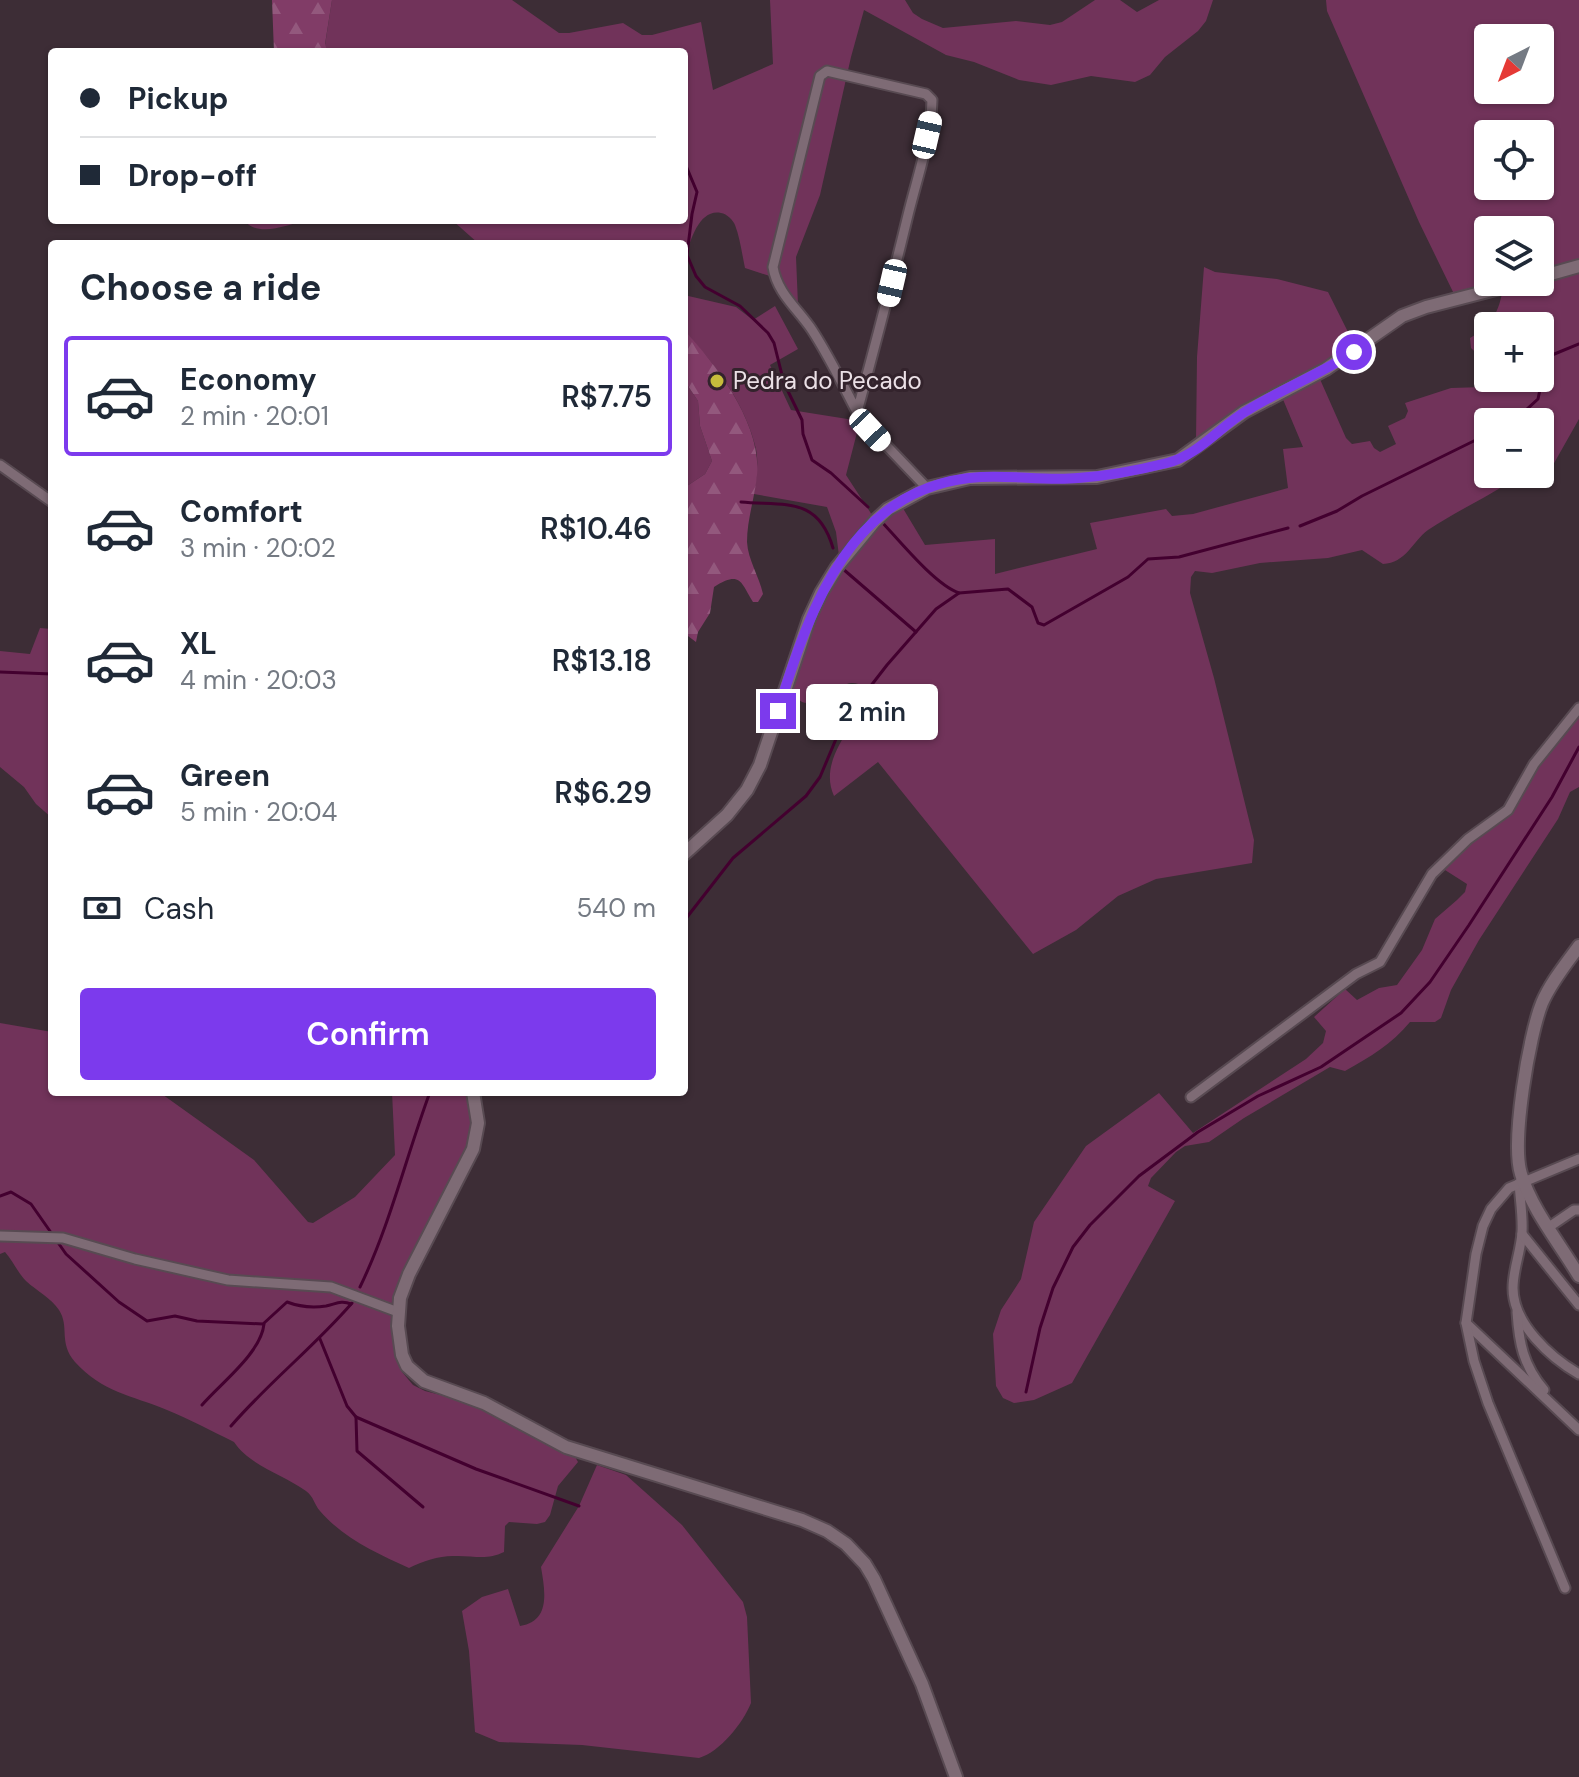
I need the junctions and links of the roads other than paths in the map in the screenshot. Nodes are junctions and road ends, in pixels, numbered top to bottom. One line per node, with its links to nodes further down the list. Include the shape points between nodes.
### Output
1 (1579, 266): 2 (street)
2 (1554, 273)
3 (1474, 295): 6 (street, via 1402,316 1342,359 1244,412 1178,460 1097,477 980,477)
4 (857, 412): 4 (street, via 923,156 932,100 926,94 827,71 820,76 773,267 778,285 811,329); 6 (street)
5 (0, 465): 7 (street)
6 (927, 488): 9 (street, via 880,515 837,567 809,619 751,782 727,815)
7 (48, 499)
8 (1579, 708): 12 (street, via 1534,764 1508,810 1432,874 1380,962 1356,974)
9 (688, 850)
10 (1579, 946): 14 (street, via 1548,991 1534,1028 1518,1154)
11 (474, 1096): 22 (street, via 478,1123 473,1149 409,1274)
12 (1191, 1097)
13 (1579, 1159): 14 (street)
14 (1521, 1182): 16 (street); 17 (street); 23 (street, via 1503,1194 1483,1226)
15 (1577, 1209): 16 (street)
16 (1549, 1227): 19 (street)
17 (1522, 1234): 20 (street, via 1513,1290); 21 (street)
18 (0, 1236): 22 (street, via 63,1238 228,1280 331,1287)
19 (1579, 1276)
20 (1517, 1304): 24 (street, via 1541,1346); 25 (street, via 1519,1344 1527,1367)
21 (1579, 1305)
22 (398, 1312): 27 (street, via 402,1355 418,1378 484,1403 566,1447 802,1520 846,1544 865,1564 885,1600)
23 (1466, 1323): 25 (street); 26 (street, via 1488,1403)
24 (1579, 1374)
25 (1579, 1430)
26 (1565, 1588)
27 (956, 1777)

